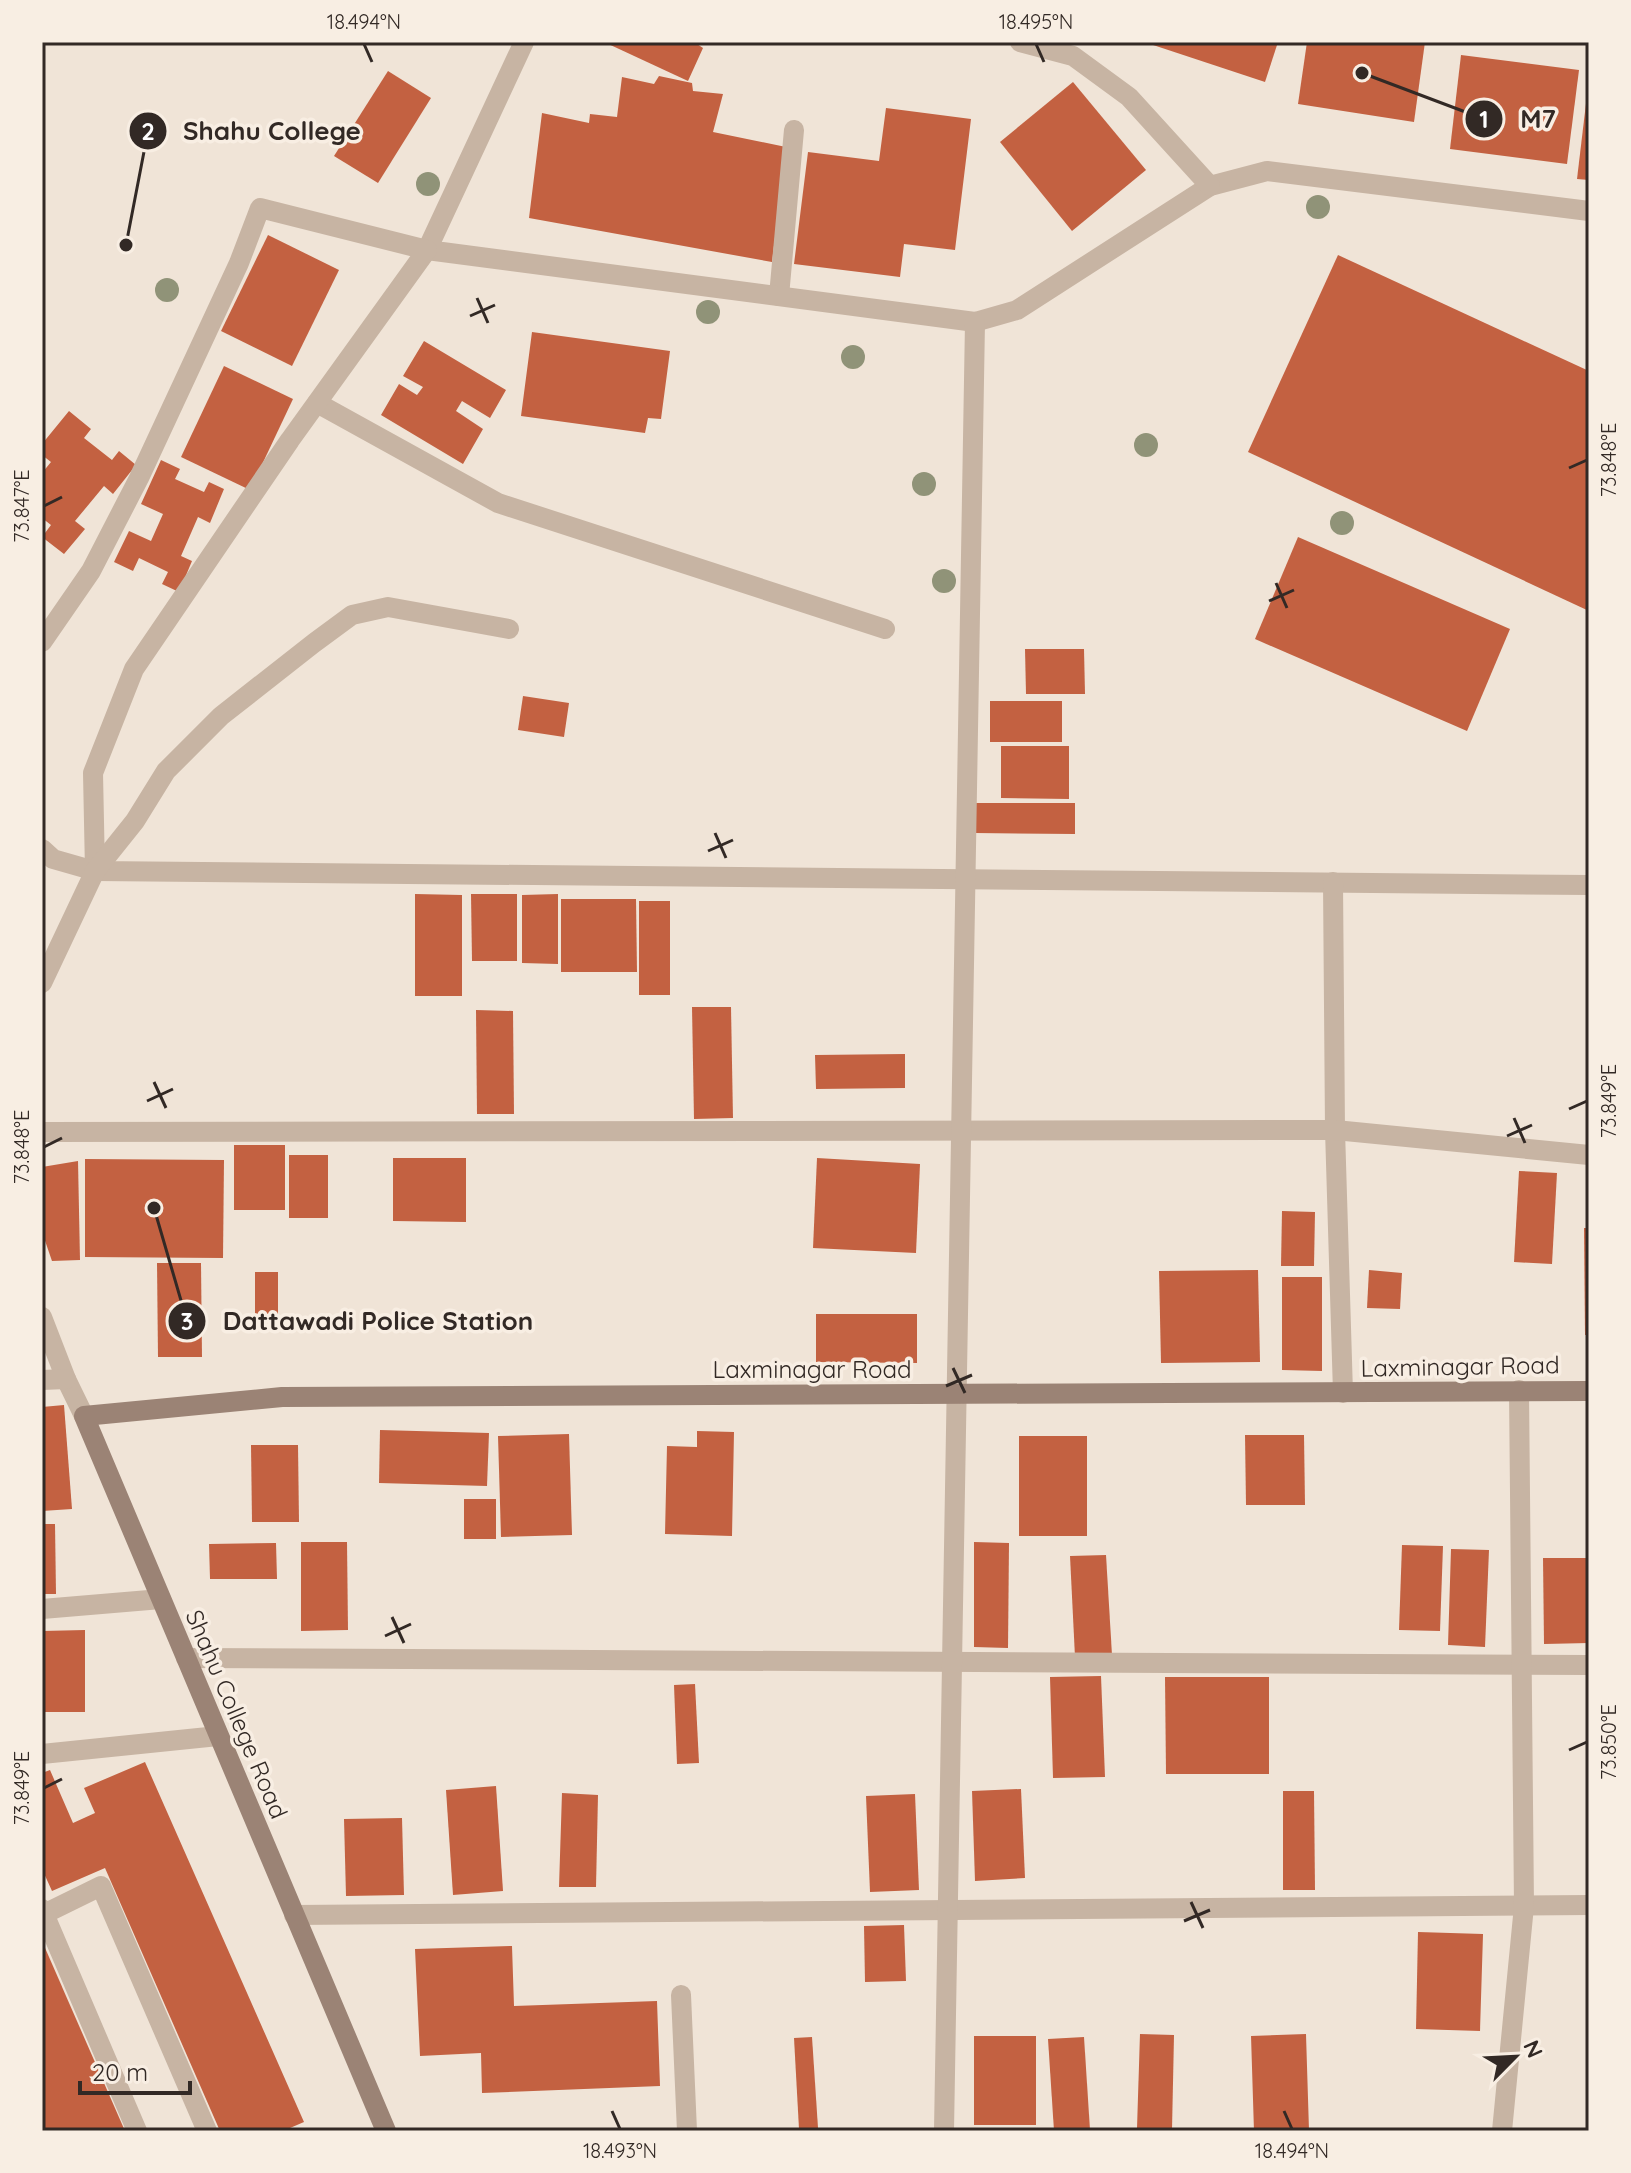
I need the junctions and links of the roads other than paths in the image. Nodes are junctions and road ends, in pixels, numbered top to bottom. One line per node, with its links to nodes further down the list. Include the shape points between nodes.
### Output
1 (524, 42): 6 (street)
2 (1020, 42): 4 (street, via 1073,56 1129,97)
3 (794, 130): 7 (street)
4 (1210, 186): 5 (street, via 1267,171); 8 (street, via 1017,310)
5 (1589, 211)
6 (427, 250): 7 (street); 9 (street); 12 (street, via 260,208 139,478 91,571)
7 (779, 296): 8 (street)
8 (975, 322): 15 (street)
9 (317, 403): 11 (street, via 498,503); 14 (street, via 134,669 93,773)
10 (509, 629): 14 (street, via 388,607 352,615 221,716 166,771)
11 (885, 629)
12 (42, 642)
13 (42, 849): 14 (street, via 53,859)
14 (95, 871): 15 (street); 18 (street)
15 (965, 879): 16 (street); 21 (street)
16 (1333, 882): 17 (street); 19 (street)
17 (1589, 885)
18 (42, 983)
19 (1335, 1130): 21 (street); 22 (street); 28 (street)
20 (42, 1132): 21 (street)
21 (961, 1133): 29 (street)
22 (1589, 1155)
23 (42, 1317): 24 (street, Shahu College Road)
24 (66, 1379): 25 (street); 30 (street, Shahu College Road)
25 (42, 1380)
26 (1519, 1390): 27 (street, Laxminagar Road); 28 (street, Laxminagar Road); 35 (street)
27 (1589, 1391)
28 (1343, 1393): 29 (street, Laxminagar Road)
29 (956, 1394): 30 (street, Laxminagar Road, via 282,1397); 34 (street)
30 (84, 1416): 31 (street, Shahu College Road)
31 (161, 1599): 32 (street); 33 (street, Shahu College Road)
32 (42, 1609)
33 (186, 1658): 34 (street); 37 (street, Shahu College Road)
34 (952, 1663): 35 (street); 42 (street)
35 (1522, 1664): 36 (street); 40 (street)
36 (1589, 1665)
37 (218, 1736): 38 (street); 43 (street, Shahu College Road)
38 (42, 1754)
39 (1589, 1905): 40 (street)
40 (1524, 1906): 42 (street); 50 (street)
41 (43, 1911): 45 (street); 46 (street, via 101,1886)
42 (948, 1911): 43 (street); 49 (street)
43 (294, 1915): 47 (street, Shahu College Road)
44 (681, 1995): 48 (street)
45 (137, 2131)
46 (207, 2131)
47 (386, 2131)
48 (687, 2131)
49 (944, 2131)
50 (1502, 2131)

